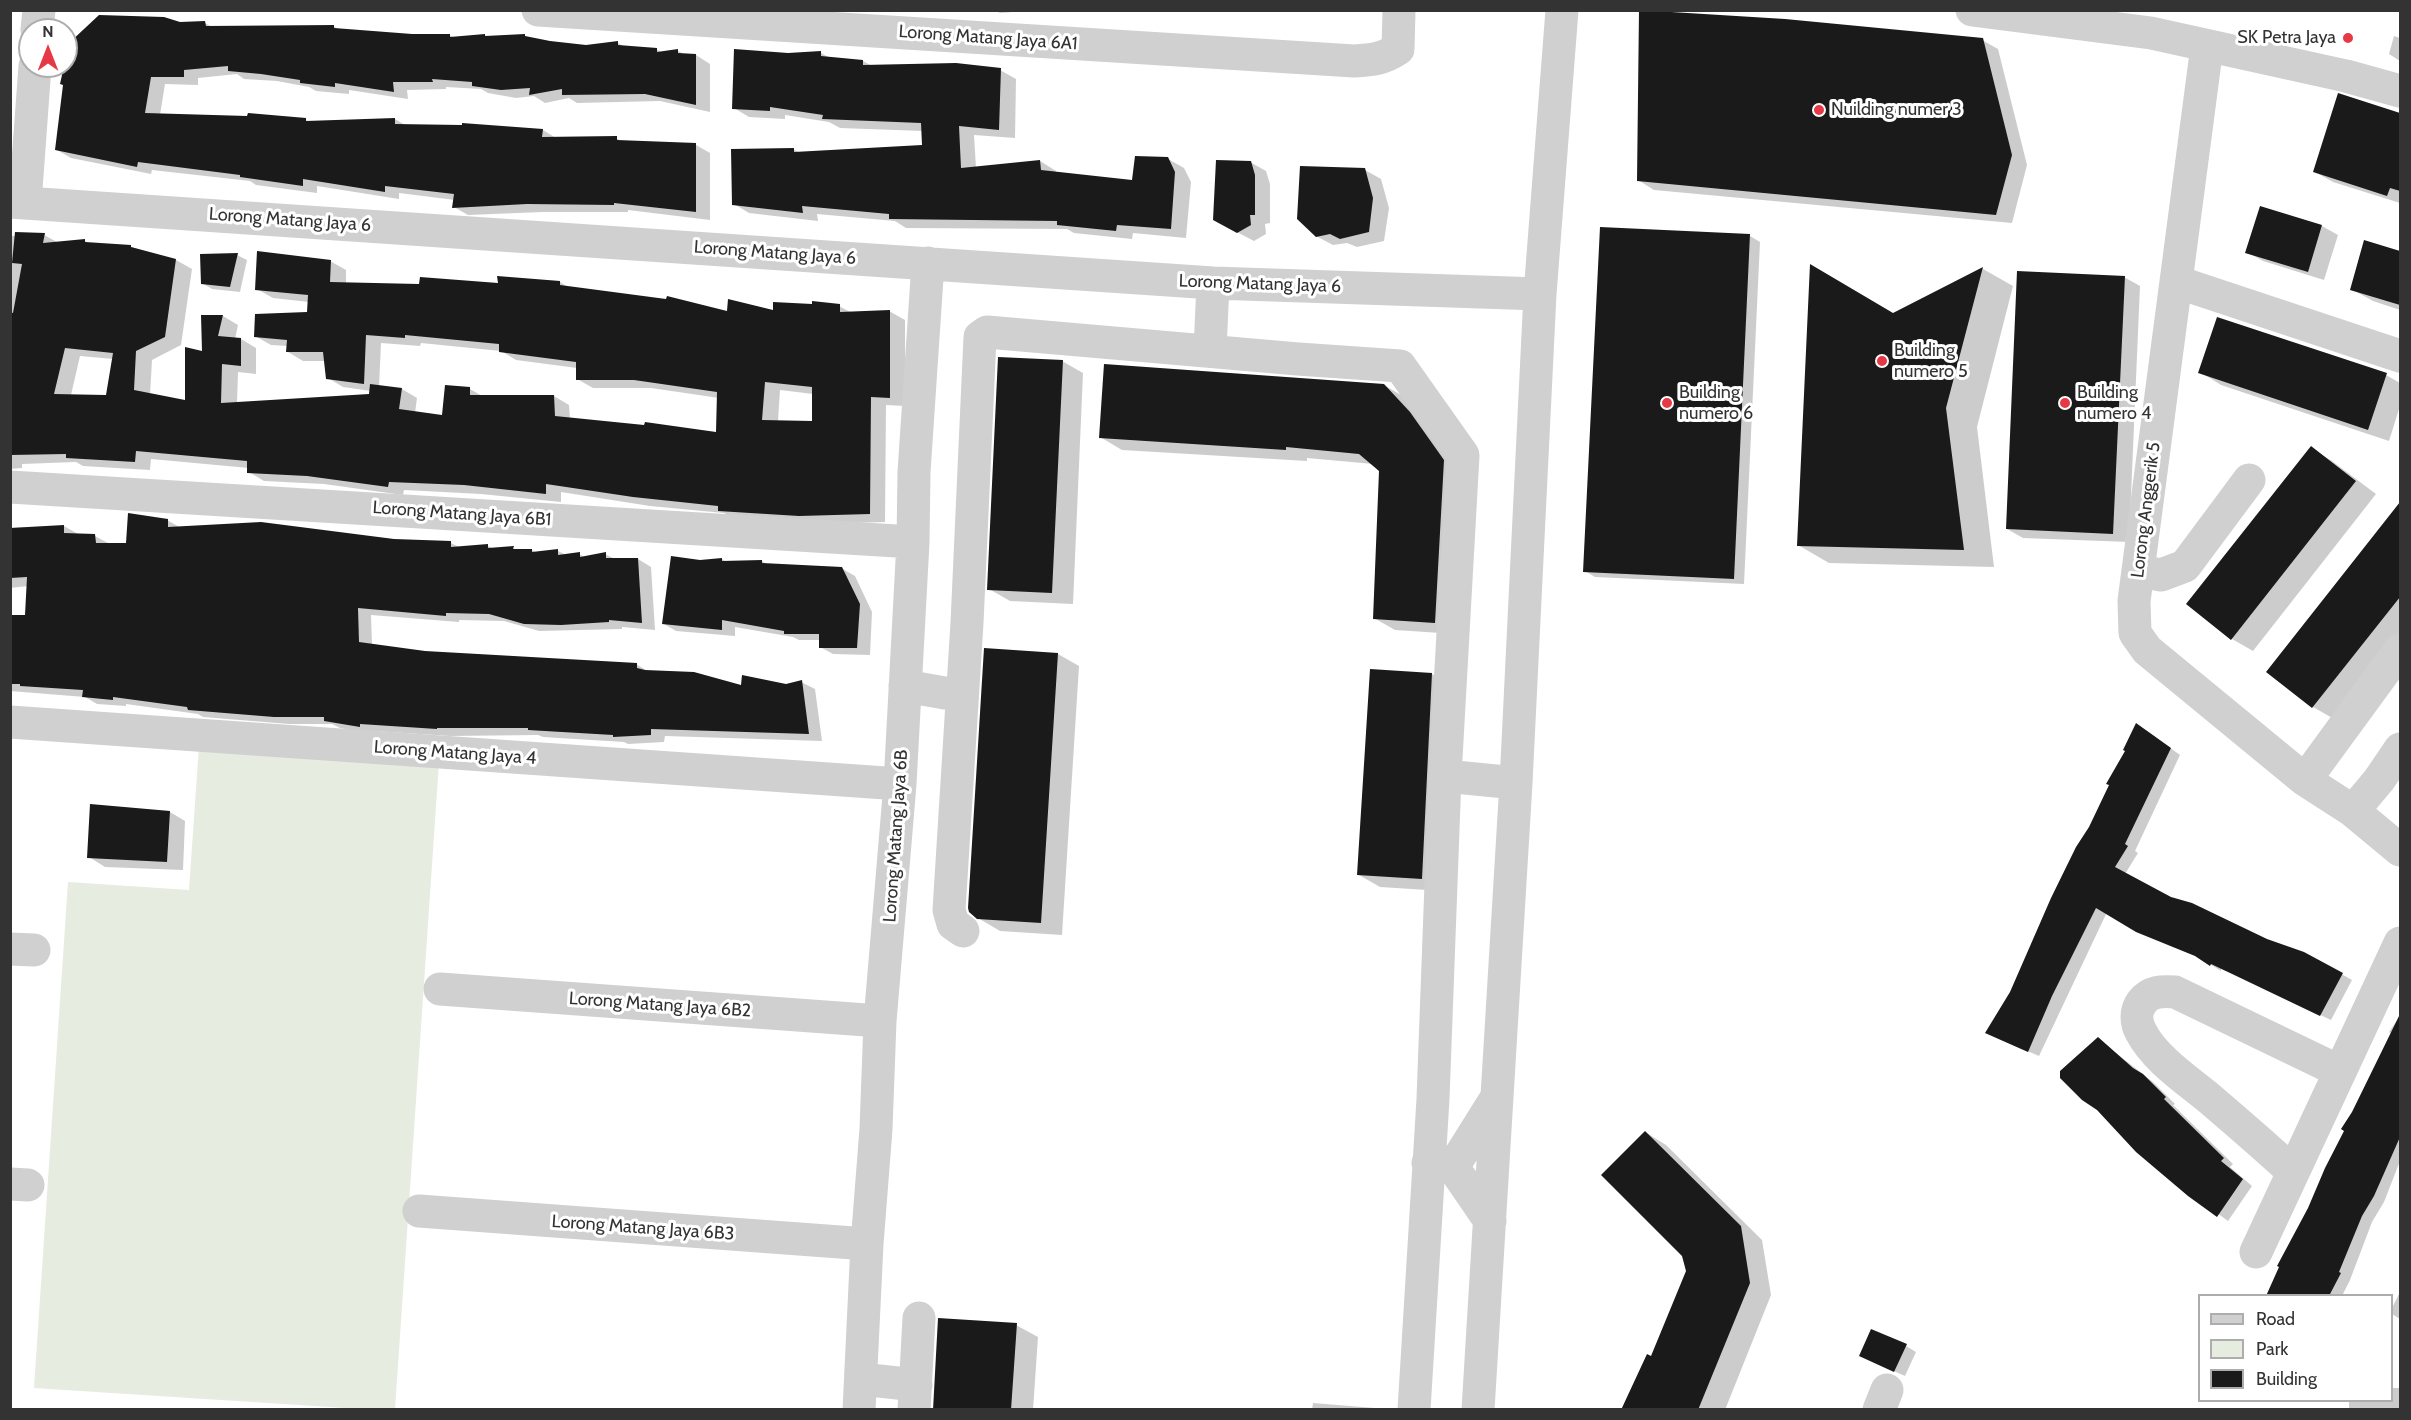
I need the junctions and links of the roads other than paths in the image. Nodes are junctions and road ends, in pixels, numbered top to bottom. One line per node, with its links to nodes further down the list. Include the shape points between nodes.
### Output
1 (538, 10): 5 (street, Lorong Matang Jaya 6A1)
2 (1399, 10): 5 (street, Lorong Matang Jaya 6A1, via 1398,49 1375,60 1354,61)
3 (1562, 10): 13 (street)
4 (1972, 10): 6 (street, via 2151,33)
5 (718, 16)
6 (2207, 46): 8 (street, via 2346,76); 11 (street, Lorong Anggerik 5)
7 (34, 78): 9 (street)
8 (2400, 92)
9 (18, 202): 10 (street, Lorong Matang Jaya 6)
10 (928, 263): 12 (street, Lorong Matang Jaya 6); 18 (street, Lorong Matang Jaya 6B)
11 (2177, 282): 15 (street); 19 (street, Lorong Anggerik 5)
12 (1214, 283): 13 (street, Lorong Matang Jaya 6); 14 (street)
13 (1540, 294): 27 (street)
14 (1210, 351): 22 (street, via 987,332 980,337); 25 (street, via 1400,366 1463,455)
15 (2400, 356)
16 (2249, 480): 19 (street, via 2185,566 2161,575)
17 (10, 487): 18 (street, Lorong Matang Jaya 6B1)
18 (913, 542): 21 (street, Lorong Matang Jaya 6B)
19 (2139, 571): 26 (street, Lorong Anggerik 5, via 2134,601 2135,633 2147,650)
20 (2400, 650): 26 (street)
21 (905, 686): 22 (street); 28 (street, Lorong Matang Jaya 6B)
22 (962, 696): 31 (street, via 949,910 953,924)
23 (10, 722): 28 (street, Lorong Matang Jaya 4)
24 (2400, 749): 29 (street)
25 (1445, 776): 27 (street); 37 (street, via 1433,1099)
26 (2305, 780): 29 (street, Lorong Anggerik 5)
27 (1516, 783): 36 (street)
28 (900, 784): 34 (street, Lorong Matang Jaya 6B)
29 (2353, 811): 30 (street, Lorong Anggerik 5)
30 (2400, 850)
31 (963, 931)
32 (2400, 943): 35 (street)
33 (440, 988): 34 (street, Lorong Matang Jaya 6B2)
34 (880, 1021): 41 (street, Lorong Matang Jaya 6B)
35 (2339, 1071): 38 (street); 38 (street, via 2175,992 2149,995 2139,1007 2138,1026 2150,1045)
36 (1497, 1096): 37 (street); 40 (street)
37 (1440, 1165): 40 (street); 46 (street)
38 (2293, 1172): 42 (street)
39 (419, 1211): 41 (street, Lorong Matang Jaya 6B3)
40 (1490, 1221): 47 (street)
41 (867, 1245): 44 (street, Lorong Matang Jaya 6B)
42 (2256, 1252)
43 (919, 1318): 45 (street)
44 (860, 1394): 45 (street)
45 (915, 1397)
46 (1414, 1410)
47 (1478, 1410)

